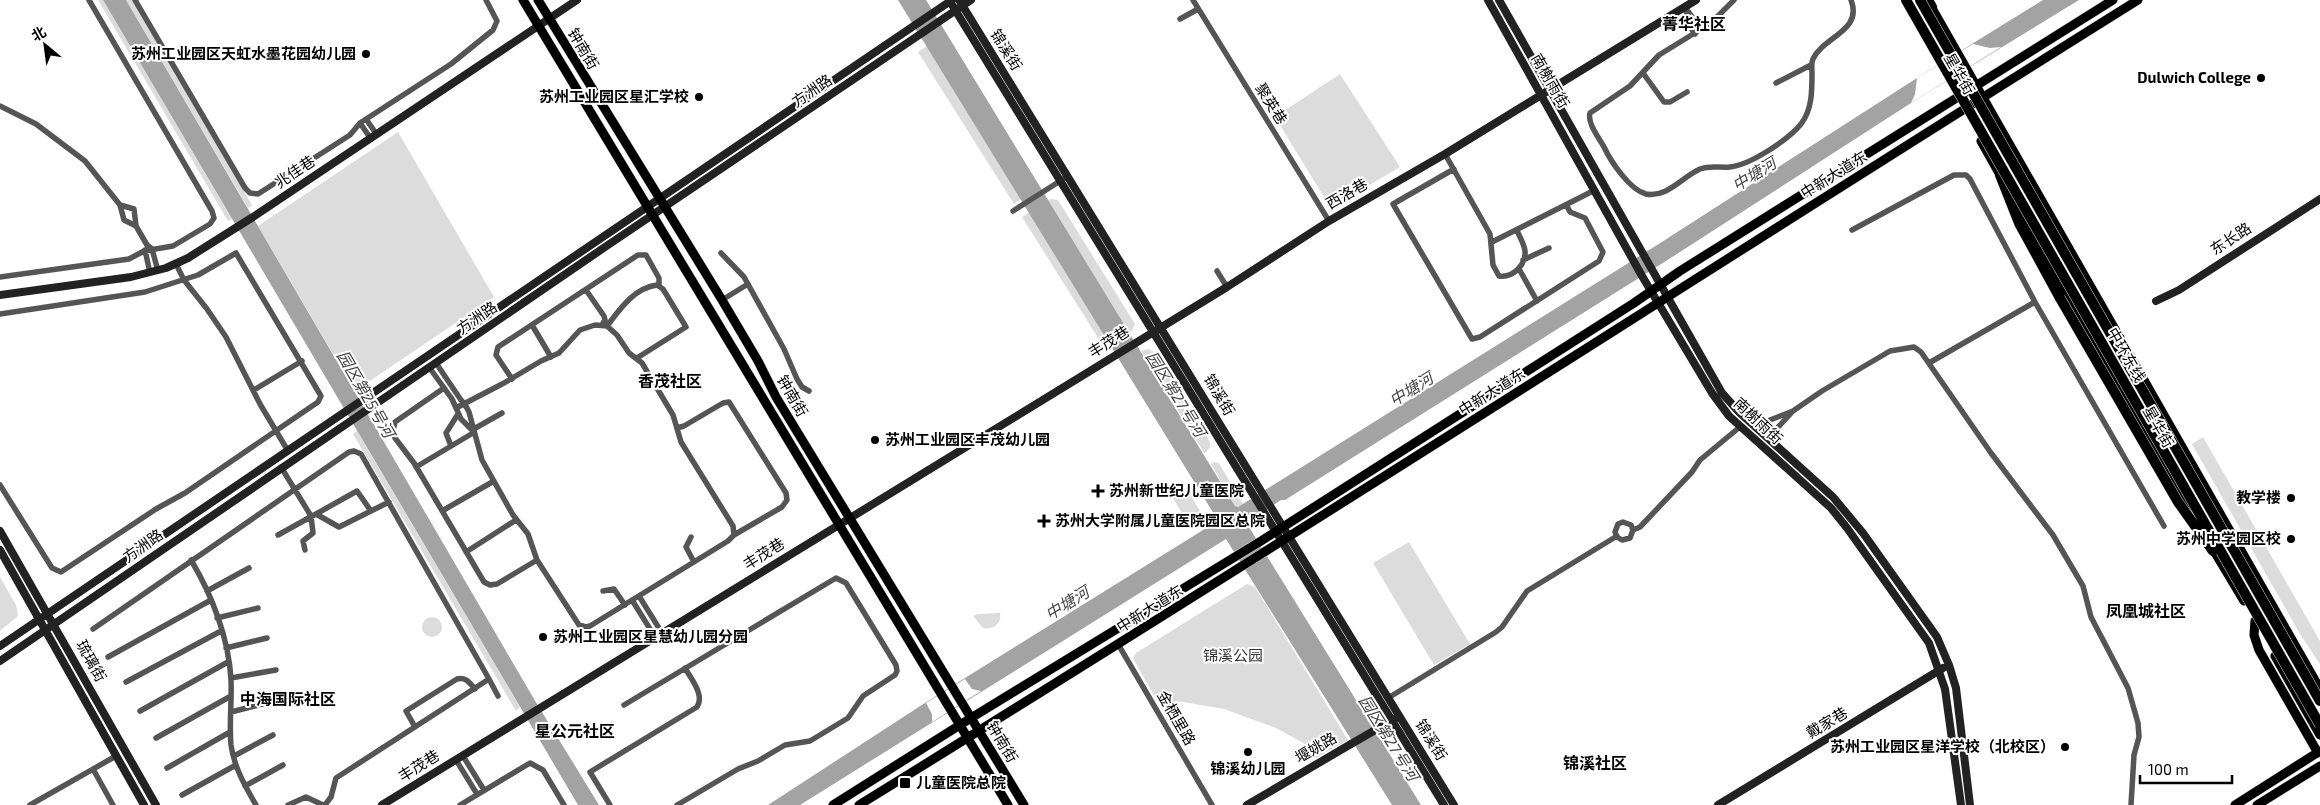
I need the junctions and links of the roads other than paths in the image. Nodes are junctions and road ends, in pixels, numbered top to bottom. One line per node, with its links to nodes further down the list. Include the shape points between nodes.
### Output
1 (89, 0): 62 (street, via 214,215 210,224 173,246)
2 (135, 0): 42 (street, via 250,193 262,193 350,135)
3 (486, 0): 41 (street, via 496,17 497,26 493,30 451,64)
4 (522, 0): 27 (main road, 钟南街)
5 (538, 0): 25 (main road, 钟南街)
6 (577, 0): 25 (main road, 兆佳巷)
7 (950, 0): 24 (main road, 锦溪街); 51 (main road, 方洲路)
8 (971, 0): 21 (main road, 方洲路)
9 (1193, 0): 23 (street, 聚英巷)
10 (1488, 0): 36 (main road, 南榭雨街)
11 (1499, 0): 34 (main road, 南榭雨街)
12 (1696, 0): 22 (main road, 西洛巷)
13 (1734, 0): 28 (street)
14 (1851, 0): 30 (street, via 1852,21 1822,47)
15 (1900, 0): 38 (main road, 星华街)
16 (1906, 0): 144 (highway, 中环东线, bridge)
17 (1920, 0): 178 (highway, 中环东线, bridge)
18 (2113, 0): 33 (main road, 中新大道东)
19 (2138, 0): 37 (main road, 中新大道东)
20 (1929, 2): 33 (main road, 星华街)
21 (961, 3): 24 (main road, 方洲路); 47 (main road, 锦溪街)
22 (1684, 7): 28 (street); 29 (street); 34 (main road, 西洛巷)
23 (1198, 9): 26 (street); 56 (street, 聚英巷)
24 (955, 11): 48 (main road, 锦溪街); 51 (main road, 方洲路)
25 (549, 19): 27 (main road, 兆佳巷); 51 (main road, 钟南街)
26 (1180, 19)
27 (538, 26): 43 (main road, 兆佳巷); 54 (main road, 钟南街)
28 (1701, 29): 29 (street)
29 (1695, 34): 31 (street, via 1659,55)
30 (1812, 65): 31 (street, via 1809,109 1794,132 1746,162 1729,167 1708,166 1655,195 1639,191 1621,173 1589,119 1592,110 1630,86); 32 (street)
31 (1643, 73): 35 (street, via 1664,102)
32 (1776, 83)
33 (1976, 85): 37 (main road, 星华街); 38 (main road, 中新大道东)
34 (1550, 90): 36 (main road, 西洛巷); 74 (main road, 南榭雨街)
35 (1687, 92)
36 (1543, 95): 44 (main road, 西洛巷); 49 (main road, 南榭雨街)
37 (1982, 97): 40 (main road, 中新大道东); 173 (main road, 星华街)
38 (1956, 98): 40 (main road, 星华街); 74 (main road, 中新大道东)
39 (0, 106): 52 (street, via 36,124 85,161)
40 (1963, 109): 46 (main road, 星华街); 79 (main road, 中新大道东)
41 (366, 119): 42 (street); 43 (street)
42 (360, 123): 43 (street)
43 (374, 137): 65 (main road, 兆佳巷, via 237,228)
44 (1445, 154): 45 (street); 56 (main road, 西洛巷)
45 (1454, 170): 60 (street); 81 (street, via 1393,204 1468,336 1476,339)
46 (2000, 175): 144 (highway, bridge, via 2019,223 2178,502); 152 (main road, 星华街)
47 (1068, 176): 48 (street); 88 (main road, 锦溪街)
48 (1060, 182): 55 (street); 89 (main road, 锦溪街)
49 (1595, 190): 53 (street); 77 (main road, 南榭雨街)
50 (2320, 199): 82 (main road, 东长路, via 2179,290)
51 (662, 203): 54 (main road, 方洲路); 80 (main road, 钟南街)
52 (120, 205): 57 (street, via 124,220); 57 (street, via 134,210)
53 (1566, 206): 59 (street); 81 (street, via 1570,212 1585,218 1601,246 1602,257)
54 (650, 211): 94 (main road, 方洲路); 110 (main road, 方洲路); 123 (main road, 钟南街)
55 (1013, 211)
56 (1328, 221): 75 (main road, 西洛巷)
57 (136, 226): 62 (street)
58 (1852, 230): 83 (street, via 1954,175 1966,175)
59 (1517, 231): 60 (street); 64 (street, via 1525,251)
60 (1492, 242): 66 (street, via 1493,265 1499,276 1509,276)
61 (1549, 248): 64 (street)
62 (148, 249): 67 (street); 69 (street); 70 (street, via 129,259)
63 (721, 253): 72 (street)
64 (1523, 260): 66 (street)
65 (176, 264): 67 (main road, 兆佳巷); 71 (street)
66 (1519, 269): 81 (street)
67 (158, 270): 69 (main road, 兆佳巷)
68 (1217, 271): 75 (street)
69 (150, 273): 78 (main road, 兆佳巷)
70 (0, 277)
71 (184, 280): 85 (street, via 122,297); 92 (street, via 232,254 238,254); 97 (street, via 217,324)
72 (748, 284): 80 (street); 98 (street, via 797,379)
73 (659, 285): 76 (street, via 659,278 646,255 642,254); 87 (street, via 637,292); 91 (street, via 686,327)
74 (1660, 285): 77 (main road, 中新大道东); 79 (main road, 南榭雨街)
75 (1227, 287): 88 (main road, 西洛巷)
76 (586, 290): 86 (street); 87 (street, via 604,316)
77 (1651, 291): 84 (main road, 南榭雨街); 126 (main road, 中新大道东)
78 (0, 295)
79 (1666, 297): 84 (main road, 中新大道东); 105 (main road, 南榭雨街, via 1722,393)
80 (722, 300): 120 (main road, 钟南街, via 776,397)
81 (1537, 301)
82 (2156, 301)
83 (2035, 302): 93 (street); 125 (street)
84 (1658, 303): 103 (main road, 南榭雨街, via 1712,393); 133 (main road, 中新大道东)
85 (0, 314)
86 (532, 325): 90 (street); 95 (street, via 496,349 496,355)
87 (605, 326): 90 (street, via 596,324 580,330); 91 (street)
88 (1161, 327): 89 (main road, 丰茂巷); 126 (main road, 锦溪街, via 1271,507)
89 (1152, 332): 120 (main road, 丰茂巷); 126 (main road, 锦溪街, via 1263,512)
90 (551, 357): 95 (street)
91 (637, 358): 104 (street, via 671,410)
92 (302, 362): 97 (street); 107 (street, via 320,392 320,400)
93 (1929, 363): 101 (street, via 1914,347 1890,351); 230 (street, via 2036,511 2083,586 2091,617 2124,680 2138,723)
94 (433, 365): 96 (street); 99 (street); 112 (main road, 方洲路)
95 (512, 379): 99 (street)
96 (444, 388): 100 (street); 111 (street, via 399,418 393,426 395,438)
97 (254, 390): 107 (street)
98 (809, 391)
99 (465, 404): 100 (street); 106 (street)
100 (457, 411): 106 (street); 109 (street, via 446,433)
101 (1793, 411): 105 (street, via 1770,420); 108 (street)
102 (502, 413): 106 (street)
103 (1741, 426): 127 (street, via 1700,460); 168 (main road, 南榭雨街, via 1804,482 1847,528 1918,625)
104 (677, 428): 130 (street, via 682,442 733,526); 130 (street, via 729,402 786,493 787,500 782,507)
105 (1758, 430): 108 (main road, 南榭雨街)
106 (473, 431): 109 (street); 113 (street, via 482,460)
107 (276, 432): 110 (street); 114 (street, via 62,572 52,568)
108 (1768, 438): 165 (main road, 南榭雨街, via 1832,497 1863,533 1937,637)
109 (451, 446): 111 (street)
110 (288, 451): 149 (main road, 方洲路)
111 (416, 466): 118 (street)
112 (281, 467): 115 (street); 153 (main road, 方洲路)
113 (494, 481): 118 (street); 122 (street)
114 (0, 485)
115 (294, 490): 116 (street, via 354,451 363,456); 119 (street); 137 (street)
116 (389, 502): 117 (street); 170 (street)
117 (371, 511): 119 (street, via 357,491); 121 (street, via 339,527)
118 (442, 511): 136 (street)
119 (313, 515): 121 (street); 124 (street); 129 (street)
120 (850, 517): 123 (main road, 丰茂巷); 183 (main road, 钟南街)
121 (324, 519): 124 (street)
122 (516, 520): 136 (street); 138 (street, via 530,538)
123 (840, 524): 157 (main road, 丰茂巷); 185 (main road, 钟南街)
124 (312, 526): 135 (street, via 313,533 303,541)
125 (2164, 526)
126 (1280, 529): 133 (main road, 锦溪街); 183 (main road, 中新大道东)
127 (1634, 530): 131 (street, via 1628,539); 131 (street, via 1629,523 1621,522 1615,529)
128 (0, 531): 149 (main road, 琉璃街)
129 (278, 535)
130 (734, 535): 139 (street)
131 (1616, 536): 176 (street, via 1527,592 1500,630)
132 (691, 537): 139 (street, via 686,547)
133 (1286, 540): 159 (main road, 中新大道东); 176 (main road, 锦溪街); 184 (main road, 锦溪街)
134 (0, 550): 151 (main road, 琉璃街)
135 (305, 550)
136 (466, 552): 138 (street, via 482,579 490,585)
137 (191, 560): 141 (street); 155 (street)
138 (537, 560): 147 (street, via 579,625 590,626)
139 (694, 562): 143 (street)
140 (249, 568): 141 (street)
141 (207, 591): 145 (street)
142 (603, 591): 147 (street, via 614,589)
143 (638, 596): 146 (street); 157 (street)
144 (2246, 597): 186 (highway, 中环东线, bridge)
145 (211, 600): 150 (street); 162 (street)
146 (632, 600): 147 (street); 157 (street)
147 (625, 605)
148 (258, 608): 150 (street)
149 (48, 614): 151 (main road, 方洲路); 153 (main road, 琉璃街)
150 (218, 618): 156 (street)
151 (40, 619): 154 (main road, 琉璃街); 160 (main road, 方洲路)
152 (2255, 621): 191 (main road, 星华街); 194 (main road, via 2258,650)
153 (54, 624): 154 (main road, 方洲路); 211 (main road, 琉璃街)
154 (45, 629): 163 (main road, 方洲路); 195 (main road, 琉璃街)
155 (93, 629)
156 (221, 631): 161 (street); 171 (street)
157 (659, 635): 197 (main road, 丰茂巷)
158 (268, 638): 161 (street)
159 (1118, 644): 188 (main road, 中新大道东); 223 (street, 金栖里路)
160 (0, 646)
161 (226, 648): 164 (street)
162 (108, 656)
163 (0, 661)
164 (228, 662): 169 (street); 180 (street)
165 (1949, 665): 168 (main road, 戴家巷); 229 (main road, 南榭雨街, via 1956,688)
166 (685, 668): 179 (street); 217 (street, via 700,695 698,707 590,772); 218 (street, via 836,578 846,583 897,668 892,678 863,696 848,718 810,741 785,745)
167 (276, 670): 169 (street)
168 (1940, 670): 227 (main road, 戴家巷); 228 (main road, 南榭雨街)
169 (231, 678): 174 (street)
170 (489, 679): 172 (street); 175 (street)
171 (126, 682)
172 (475, 688): 187 (street); 187 (street, via 467,680 457,679 406,711)
173 (2320, 689)
174 (231, 696): 181 (street); 192 (street)
175 (498, 696)
176 (1388, 698): 182 (main road, 锦溪街)
177 (278, 700): 181 (street)
178 (2320, 701)
179 (624, 705)
180 (140, 711)
181 (231, 712): 189 (street)
182 (1399, 716): 184 (main road, 堰姚路); 226 (main road, 锦溪街)
183 (971, 718): 185 (main road, 中新大道东); 188 (main road, 钟南街)
184 (1392, 720): 224 (main road, 堰姚路, bridge); 225 (main road, 锦溪街)
185 (960, 725): 193 (main road, 钟南街); 219 (main road, 中新大道东)
186 (2320, 725)
187 (415, 727): 207 (street, via 336,778)
188 (979, 731): 193 (main road, 中新大道东); 222 (main road, 钟南街)
189 (230, 732): 196 (street); 201 (street)
190 (273, 735): 196 (street)
191 (2320, 735)
192 (156, 738)
193 (967, 738): 220 (main road, 中新大道东); 221 (main road, 钟南街)
194 (2319, 752): 231 (main road)
195 (116, 756): 202 (street); 210 (main road, 琉璃街)
196 (234, 756): 198 (street)
197 (459, 758): 204 (street); 205 (street); 214 (main road, 丰茂巷)
198 (236, 765): 203 (street); 206 (street)
199 (283, 765): 203 (street)
200 (2320, 766): 232 (main road)
201 (167, 768)
202 (93, 769): 208 (street); 209 (street)
203 (245, 786): 212 (street)
204 (484, 790): 205 (street); 216 (street, via 530,763 543,770)
205 (477, 794): 215 (street)
206 (182, 795)
207 (326, 804): 213 (street, via 306,797)
208 (30, 805)
209 (113, 805)
210 (144, 805)
211 (156, 805)
212 (256, 805)
213 (288, 805)
214 (382, 805)
215 (460, 805)
216 (564, 805)
217 (610, 805)
218 (677, 805)
219 (834, 805)
220 (858, 805)
221 (1008, 805)
222 (1024, 805)
223 (1212, 805)
224 (1247, 805)
225 (1444, 805)
226 (1454, 805)
227 (1718, 805)
228 (1961, 805)
229 (1970, 805)
230 (2131, 805)
231 (2235, 805)
232 (2257, 805)

